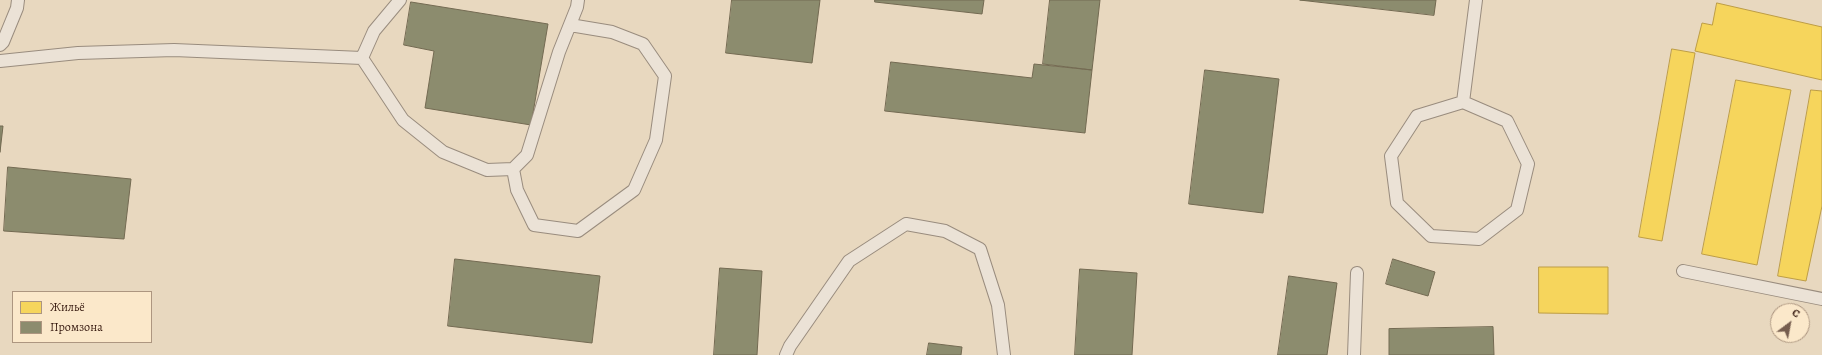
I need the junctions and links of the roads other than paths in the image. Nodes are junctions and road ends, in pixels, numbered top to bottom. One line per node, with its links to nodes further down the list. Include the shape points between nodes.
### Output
1 (18, 0): 6 (lane, via 9,28)
2 (400, 0): 7 (lane, via 374,31)
3 (578, 0): 5 (lane)
4 (1476, 0): 9 (lane)
5 (570, 25): 10 (lane, via 527,155); 10 (lane, via 612,32 643,44 665,76 656,140 634,190 578,231 534,226 517,190)
6 (0, 45)
7 (362, 58): 8 (lane, via 174,50 78,53); 10 (lane, via 403,120 443,152 487,170)
8 (0, 61)
9 (1463, 102): 9 (lane, via 1507,121 1528,164 1517,210 1479,239 1431,236 1397,203 1391,156 1417,116)
10 (513, 169)
11 (1683, 271): 13 (lane)
12 (1357, 273): 16 (lane)
13 (1822, 299)
14 (786, 355): 15 (lane, via 849,261 906,224 945,231 980,249 998,305)
15 (1004, 355)
16 (1354, 355)

